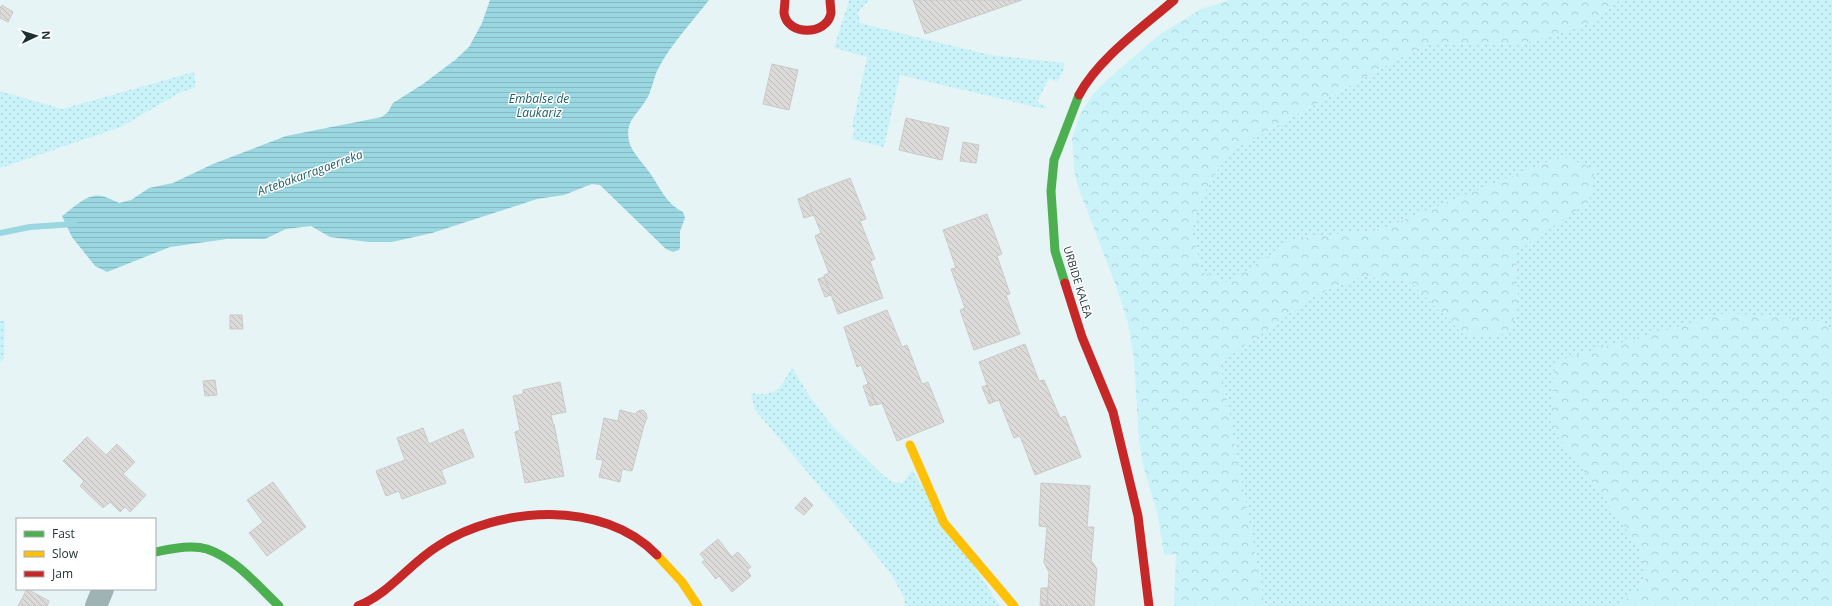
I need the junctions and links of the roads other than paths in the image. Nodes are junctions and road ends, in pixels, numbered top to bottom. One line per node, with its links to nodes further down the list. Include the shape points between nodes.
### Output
1 (785, 0): 2 (street, via 785,18 793,27 805,32 817,30 826,22 831,10)
2 (830, 0)
3 (1174, 0): 12 (street, URBIDE KALEA, via 1098,67 1087,80 1076,100 1054,160 1051,191 1054,251 1082,337 1113,412 1138,516)
4 (910, 445): 11 (street, via 944,523)
5 (156, 552): 8 (street, via 180,548 206,549 233,562)
6 (103, 590): 7 (street)
7 (96, 606)
8 (279, 606)
9 (358, 606): 10 (street, via 388,588 430,551 472,528 498,520 559,515 586,516 625,530 644,542 673,572)
10 (698, 606)
11 (1014, 606)
12 (1149, 606)

